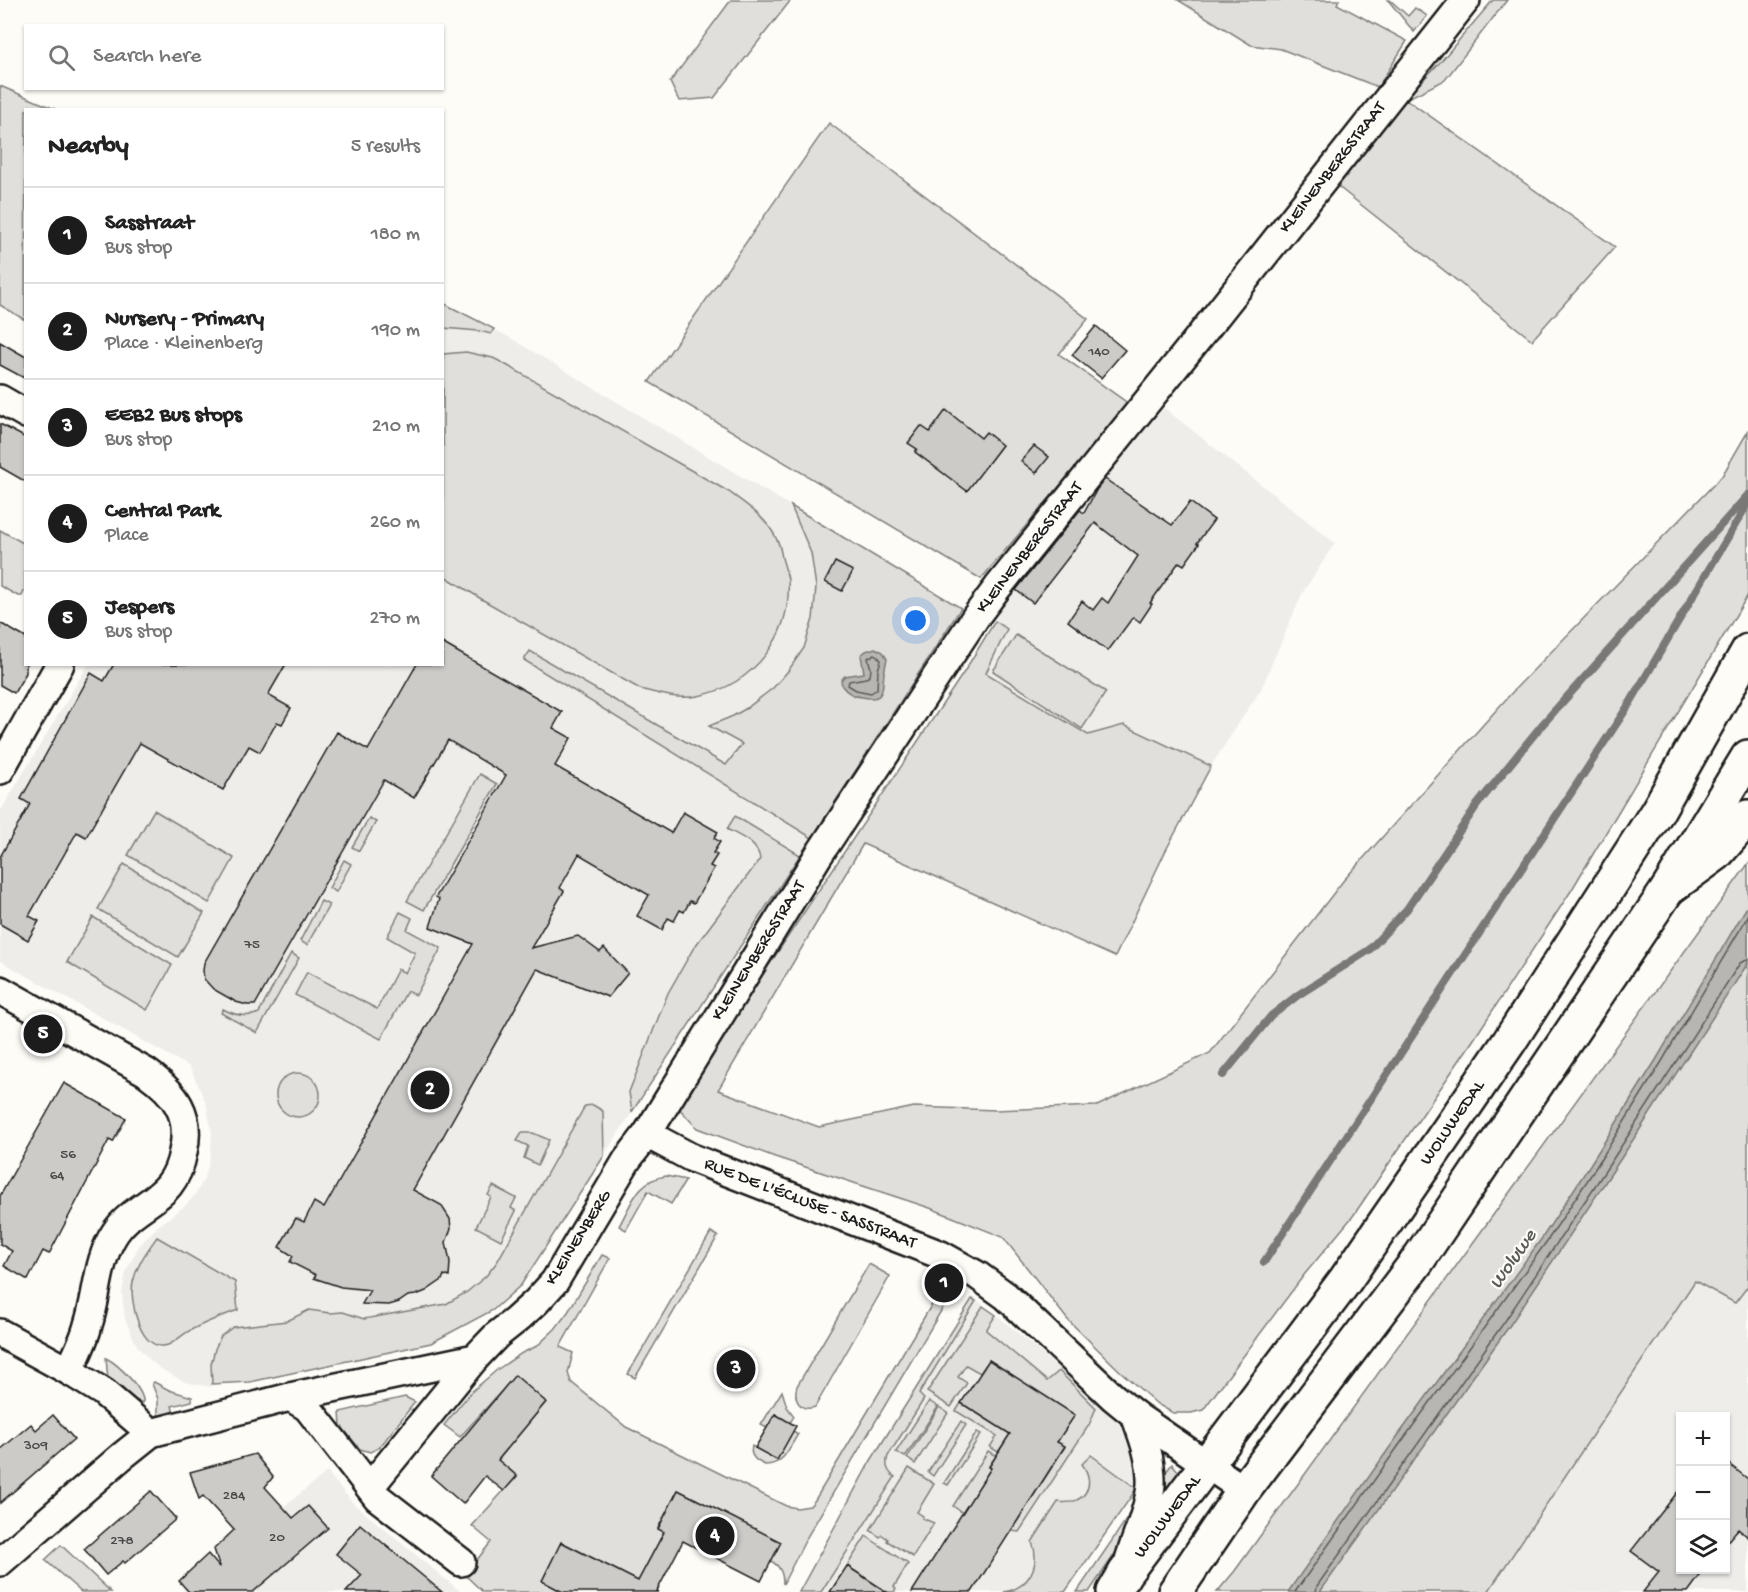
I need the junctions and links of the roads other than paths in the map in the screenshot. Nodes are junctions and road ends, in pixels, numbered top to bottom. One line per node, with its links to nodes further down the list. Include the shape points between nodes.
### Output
1 (1466, 0): 11 (street, KLEINENBERGSTRAAT, via 977,615 818,856)
2 (0, 399): 3 (street)
3 (24, 413)
4 (1748, 651): 18 (main road, WOLUWEDAL, via 1657,812 1509,1042 1344,1282)
5 (59, 666): 6 (street)
6 (3, 757)
7 (1748, 757): 9 (main road)
8 (1748, 817): 9 (main road, via 1716,854)
9 (1668, 889): 20 (main road, via 1418,1260)
10 (0, 990): 14 (street, via 146,1072 177,1101 185,1118 186,1142 180,1168 169,1186 132,1213 115,1233 102,1261 89,1323)
11 (647, 1134): 13 (street, KLEINENBERG, via 627,1160 555,1281); 16 (street, RUE DE L'ÉCLUSE - SASSTRAAT, via 692,1158 941,1255 977,1275 1006,1296)
12 (0, 1334): 14 (street)
13 (475, 1358): 15 (street); 19 (street, KLEINENBERG)
14 (69, 1371): 17 (street, via 103,1392)
15 (290, 1397): 17 (street); 19 (street, via 307,1407)
16 (1135, 1415): 18 (street, RUE DE L'ÉCLUSE - SASSTRAAT); 23 (street, via 1147,1451 1151,1483 1147,1509)
17 (151, 1433): 21 (street)
18 (1208, 1464): 20 (street, RUE DE L'ÉCLUSE - SASSTRAAT); 23 (main road, WOLUWEDAL)
19 (370, 1487): 22 (street, via 377,1497)
20 (1244, 1490): 24 (main road)
21 (0, 1562)
22 (460, 1562)
23 (1119, 1582)
24 (1175, 1592)

